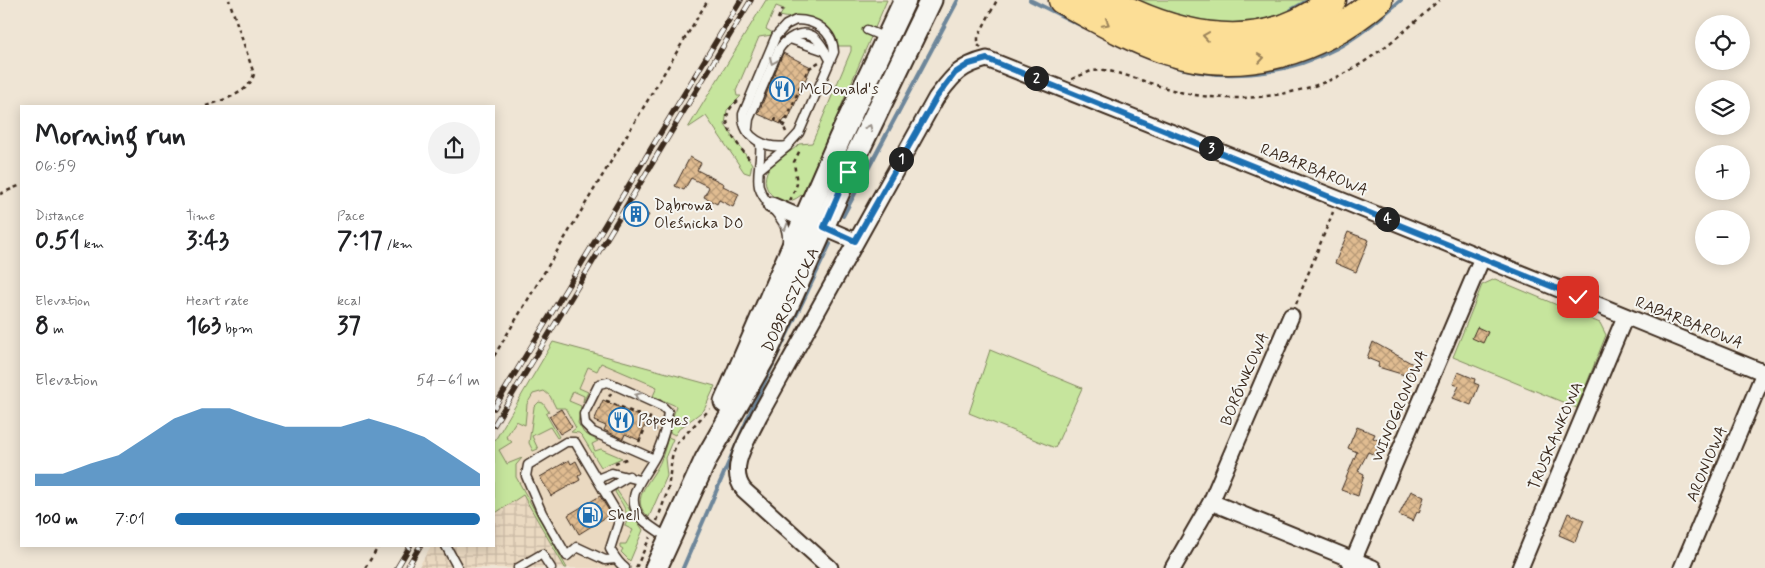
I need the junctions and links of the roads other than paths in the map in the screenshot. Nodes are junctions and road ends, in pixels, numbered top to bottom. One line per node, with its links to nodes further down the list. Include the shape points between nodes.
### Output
1 (905, 0): 8 (main road, DOBROSZYCKA)
2 (931, 0): 15 (main road, DOBROSZYCKA, one-way to 2)
3 (1063, 0): 6 (highway, one-way to 6, via 1151,44 1182,55 1222,61 1252,60 1292,51 1348,24)
4 (1106, 0): 5 (highway, one-way to 4, via 1310,17 1289,27 1264,36 1234,39 1179,31)
5 (1332, 0)
6 (1378, 0)
7 (867, 30): 8 (lane)
8 (888, 38): 15 (main road, DOBROSZYCKA, via 840,138)
9 (828, 55): 10 (lane, one-way to 10, via 811,34 789,39 779,49 749,118); 10 (lane, via 834,46 826,31 803,20 786,25 776,36 745,109 743,119); 12 (lane, via 799,134)
10 (748, 128): 11 (lane)
11 (760, 144): 12 (lane, via 776,148); 13 (lane, DOBROSZYCKA)
12 (790, 144): 13 (lane)
13 (760, 169): 14 (lane, DOBROSZYCKA, via 760,188)
14 (771, 205): 15 (street); 21 (lane, DOBROSZYCKA, one-way to 21, via 786,230 786,248 746,340)
15 (815, 224): 16 (street); 21 (main road, DOBROSZYCKA); 23 (main road, DOBROSZYCKA, via 764,358)
16 (855, 241): 17 (street, RABARBAROWA, via 936,98 955,73 987,55); 33 (street, via 760,416 738,462 736,477 744,490)
17 (1482, 258): 19 (street, RABARBAROWA); 32 (street, WINOGRONOWA)
18 (1291, 316): 28 (street, BORÓWKOWA)
19 (1625, 316): 20 (street, RABARBAROWA); 41 (street, TRUSKAWKOWA)
20 (1764, 373): 42 (street, ARONIOWA)
21 (736, 377): 23 (main road, DOBROSZYCKA, via 715,425)
22 (654, 459): 22 (lane, one-way to 22, via 667,418 666,409 603,382 595,388 584,414 585,424 593,432); 26 (lane)
23 (706, 459): 29 (main road, DOBROSZYCKA)
24 (629, 476): 25 (lane, via 612,473); 26 (lane); 27 (lane)
25 (597, 479): 27 (lane); 31 (lane, via 575,442 569,441 528,465 526,476 542,513 567,556 578,547 605,560)
26 (640, 480): 29 (lane, via 634,494 635,506 642,519)
27 (604, 491): 31 (lane, via 620,518 610,549)
28 (1211, 502): 32 (street); 39 (street, BORÓWKOWA)
29 (661, 533): 38 (main road, DOBROSZYCKA)
30 (447, 547): 34 (lane)
31 (616, 559): 37 (lane)
32 (1352, 564): 40 (street)
33 (824, 566)
34 (458, 568)
35 (518, 568): 36 (lane, via 542,554)
36 (551, 568)
37 (625, 568)
38 (656, 568)
39 (1173, 568)
40 (1373, 568)
41 (1520, 568)
42 (1682, 568)

